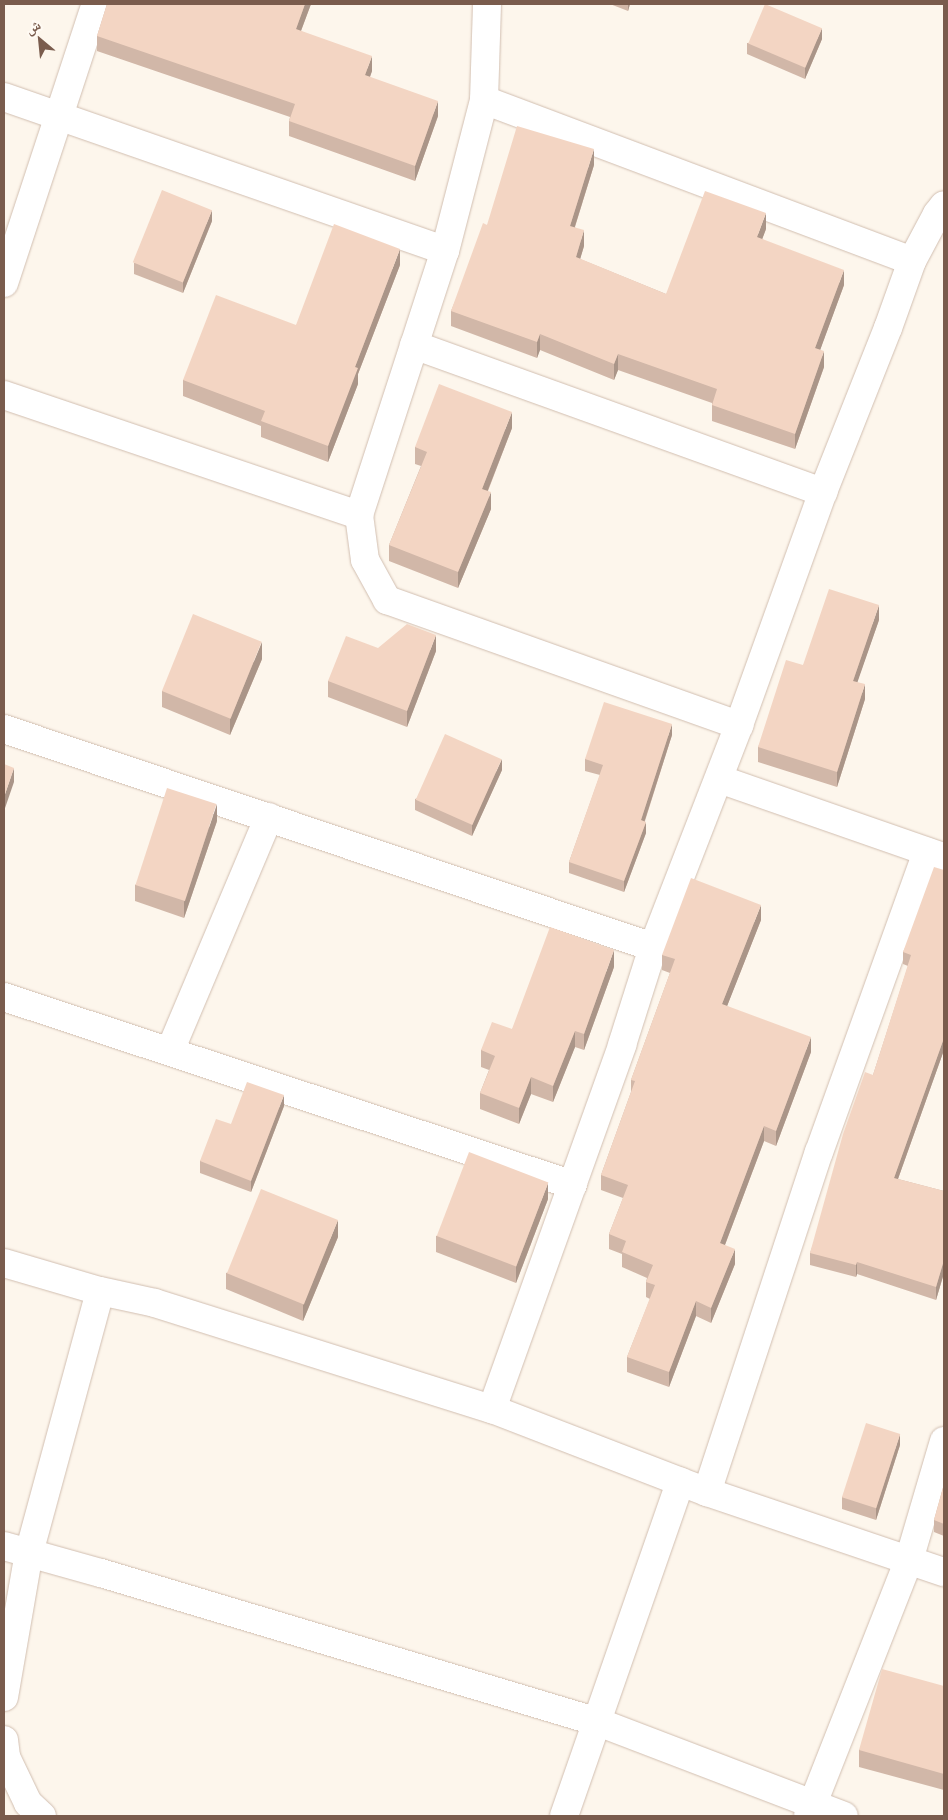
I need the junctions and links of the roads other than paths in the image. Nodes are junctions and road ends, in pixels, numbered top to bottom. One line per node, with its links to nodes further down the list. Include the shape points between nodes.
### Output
1 (96, 4): 5 (street)
2 (487, 4): 4 (street)
3 (4, 97): 5 (street)
4 (484, 100): 7 (street); 8 (street)
5 (59, 116): 7 (street); 9 (street)
6 (944, 205): 8 (street)
7 (444, 251): 10 (street)
8 (912, 261): 12 (street)
9 (4, 283)
10 (414, 345): 12 (street); 13 (street)
11 (4, 395): 13 (street)
12 (823, 492): 14 (street)
13 (359, 515): 14 (street, via 365,560 387,600)
14 (739, 725): 16 (street)
15 (4, 729): 17 (street)
16 (718, 779): 18 (street); 19 (street)
17 (269, 818): 19 (street); 21 (street)
18 (936, 855): 28 (street, via 819,1152)
19 (653, 947): 22 (street)
20 (4, 996): 21 (street)
21 (170, 1051): 22 (street)
22 (573, 1185): 25 (street)
23 (4, 1264): 24 (street)
24 (100, 1291): 25 (street, via 155,1303); 29 (street)
25 (492, 1409): 27 (street)
26 (944, 1441): 30 (street)
27 (680, 1482): 28 (street); 33 (street)
28 (707, 1492): 30 (street)
29 (16, 1550): 32 (street); 33 (street, via 101,1572)
30 (908, 1560): 31 (street); 35 (street)
31 (944, 1572)
32 (4, 1697)
33 (598, 1722): 35 (street); 37 (street)
34 (4, 1740): 36 (street, via 6,1757 28,1803)
35 (810, 1810): 38 (street)
36 (42, 1816)
37 (564, 1816)
38 (844, 1816)

